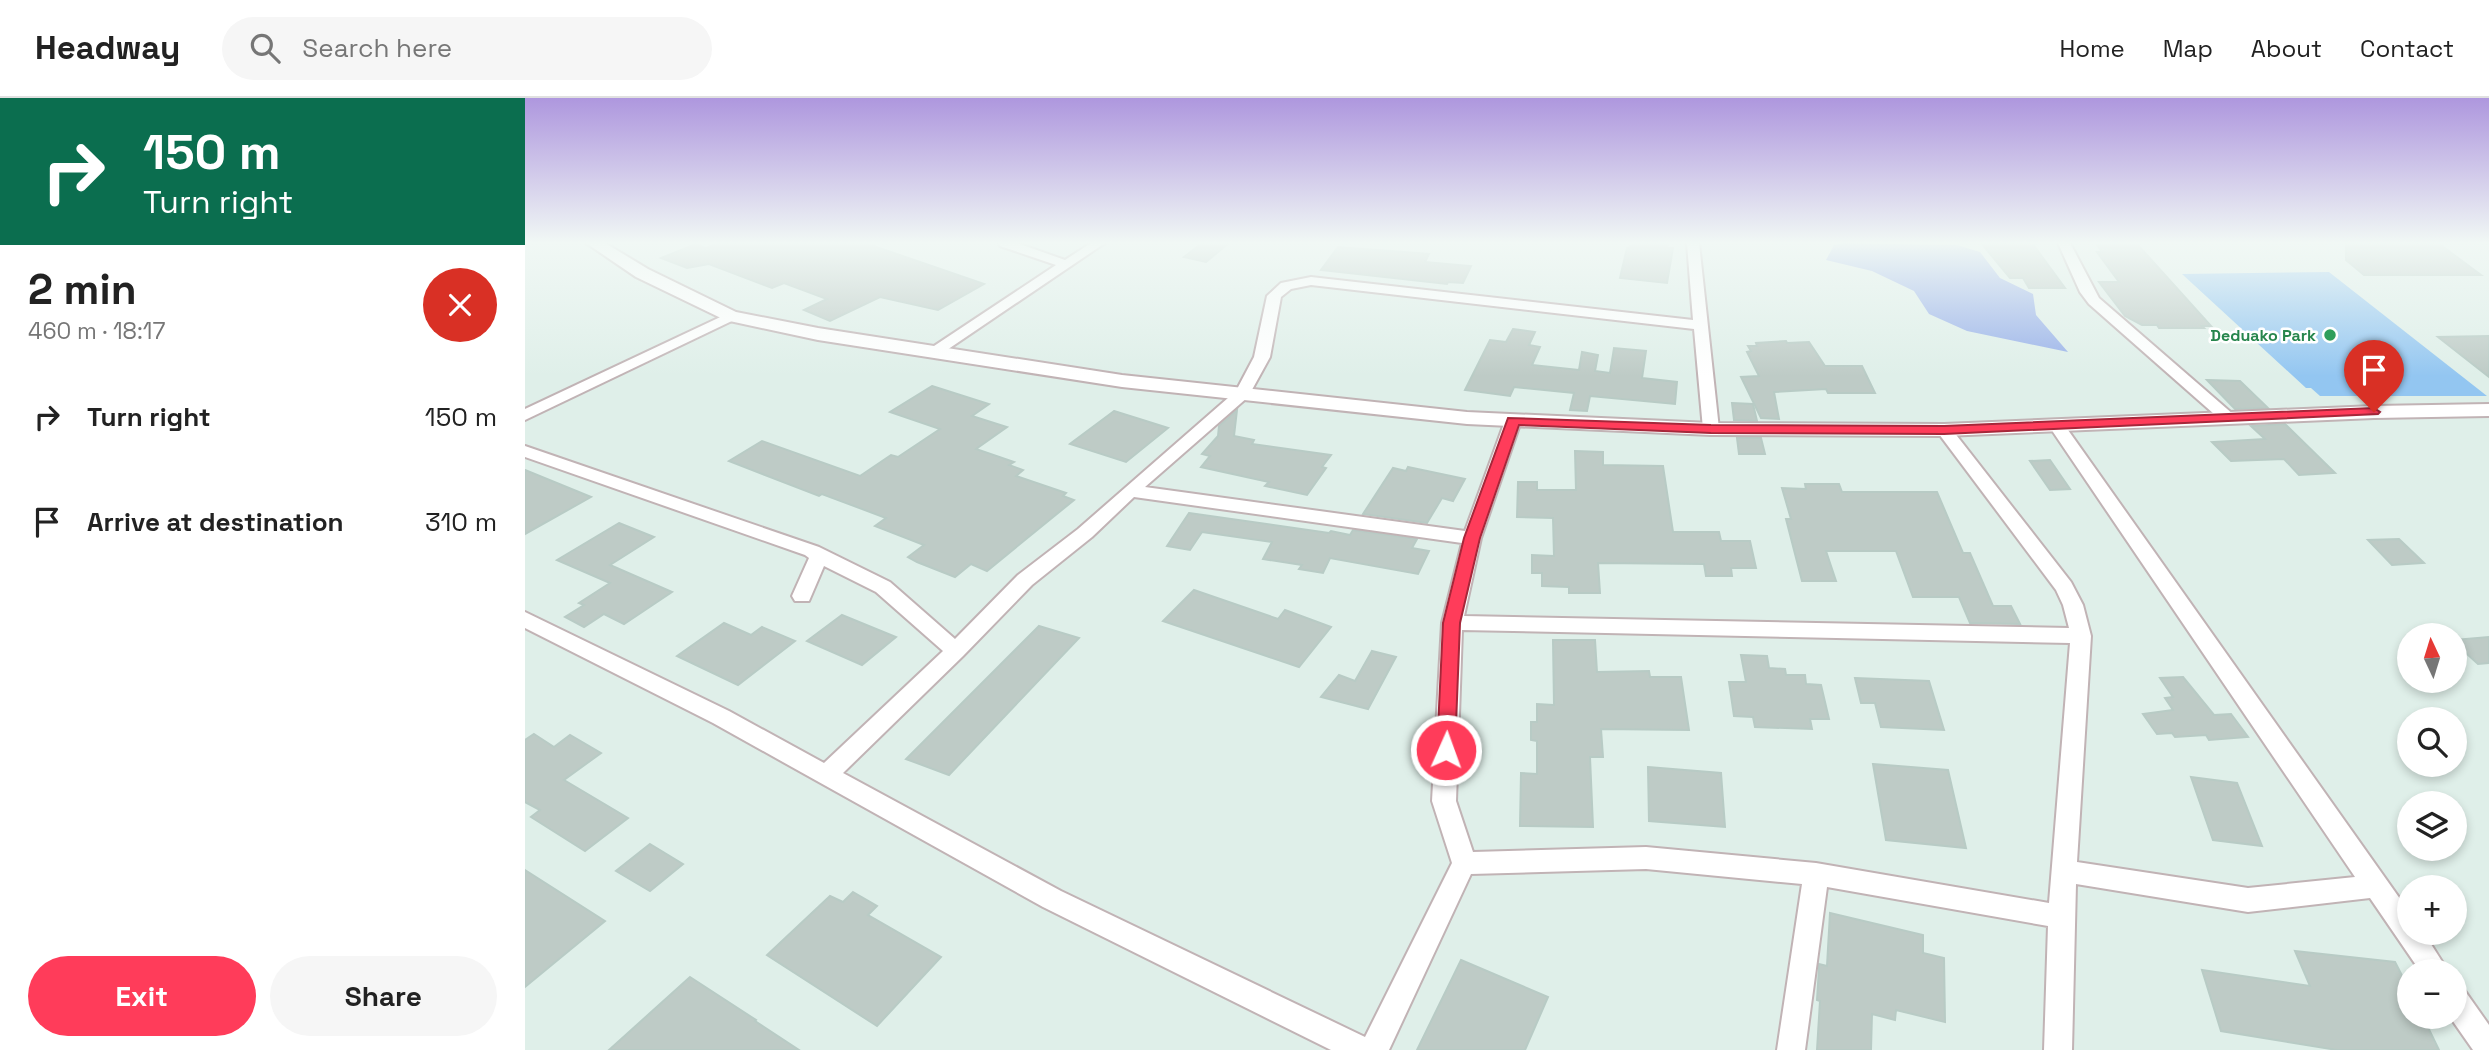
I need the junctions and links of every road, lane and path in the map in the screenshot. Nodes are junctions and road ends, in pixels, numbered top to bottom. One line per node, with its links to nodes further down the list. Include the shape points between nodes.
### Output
1 (673, 287): 7 (street)
2 (1030, 287): 9 (street)
3 (1282, 287): 10 (street, via 1274,296 1262,358)
4 (1368, 287): 8 (street)
5 (1697, 287): 8 (street)
6 (2086, 287): 13 (street, via 2094,302)
7 (731, 316): 9 (street); 12 (street)
8 (1701, 325): 16 (street)
9 (933, 353): 10 (street)
10 (1242, 394): 14 (street); 19 (street)
11 (2489, 410): 13 (street)
12 (525, 415)
13 (2228, 418): 15 (street)
14 (1513, 421): 16 (street); 20 (street)
15 (2057, 426): 17 (street); 31 (street)
16 (1711, 429): 17 (street)
17 (1944, 430): 25 (street, via 2064,587)
18 (525, 450): 21 (street)
19 (1131, 491): 20 (street); 26 (street, via 1024,580)
20 (1472, 538): 24 (street)
21 (819, 556): 22 (street); 26 (street, via 883,587)
22 (803, 596)
23 (525, 619): 27 (street)
24 (1452, 623): 25 (street); 28 (street, via 1444,801)
25 (2081, 636): 29 (street)
26 (956, 651): 27 (street)
27 (826, 775): 36 (street, via 1052,899)
28 (1464, 863): 30 (street, via 1647,858); 37 (street)
29 (2064, 871): 31 (street, via 2248,900); 32 (street)
30 (1816, 874): 32 (street); 38 (street)
31 (2377, 886): 33 (street)
32 (2061, 918): 39 (street)
33 (2427, 959)
34 (2467, 1017): 35 (street)
35 (2489, 1049)
36 (1361, 1050)
37 (1374, 1050)
38 (1791, 1050)
39 (2058, 1050)

